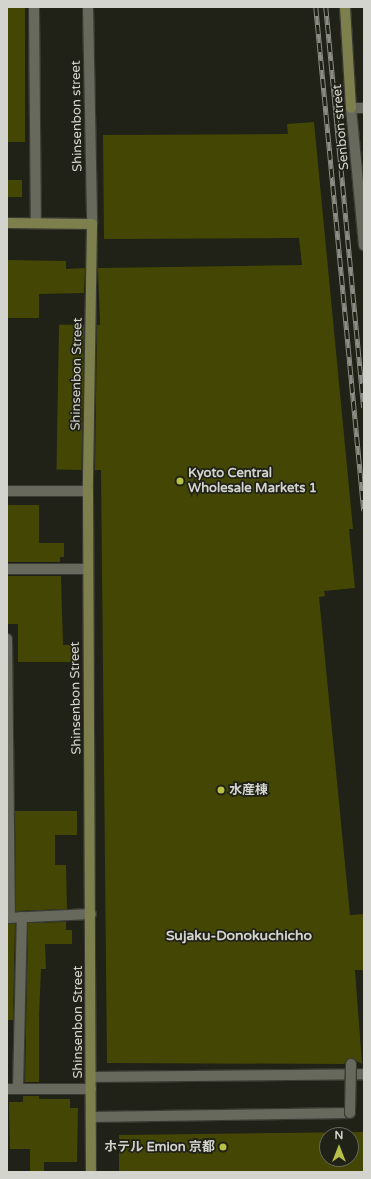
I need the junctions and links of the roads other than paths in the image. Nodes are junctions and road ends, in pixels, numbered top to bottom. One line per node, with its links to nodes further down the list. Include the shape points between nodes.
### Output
1 (34, 7): 7 (street)
2 (88, 7): 8 (street, Shinsenbon street)
3 (345, 7): 4 (street, Senbon street)
4 (351, 108): 5 (street); 9 (street, Senbon street)
5 (364, 108)
6 (7, 223): 7 (street)
7 (36, 223): 8 (street)
8 (92, 224): 11 (street, Shinsenbon Street)
9 (364, 245)
10 (7, 491): 11 (street)
11 (88, 491): 13 (street, Shinsenbon Street)
12 (7, 569): 13 (street)
13 (88, 569): 15 (street, Shinsenbon Street)
14 (7, 639): 17 (street)
15 (91, 914): 16 (street); 20 (street, Shinsenbon Street)
16 (22, 917): 17 (street); 22 (street)
17 (9, 918)
18 (351, 1064): 24 (street, bridge, via 350,1113)
19 (364, 1074): 20 (street)
20 (91, 1077): 23 (street, Shinsenbon Street)
21 (7, 1088): 22 (street)
22 (18, 1089): 23 (street)
23 (91, 1089): 24 (street, Shinsenbon Street)
24 (91, 1117): 25 (street, Shinsenbon Street)
25 (91, 1172)

